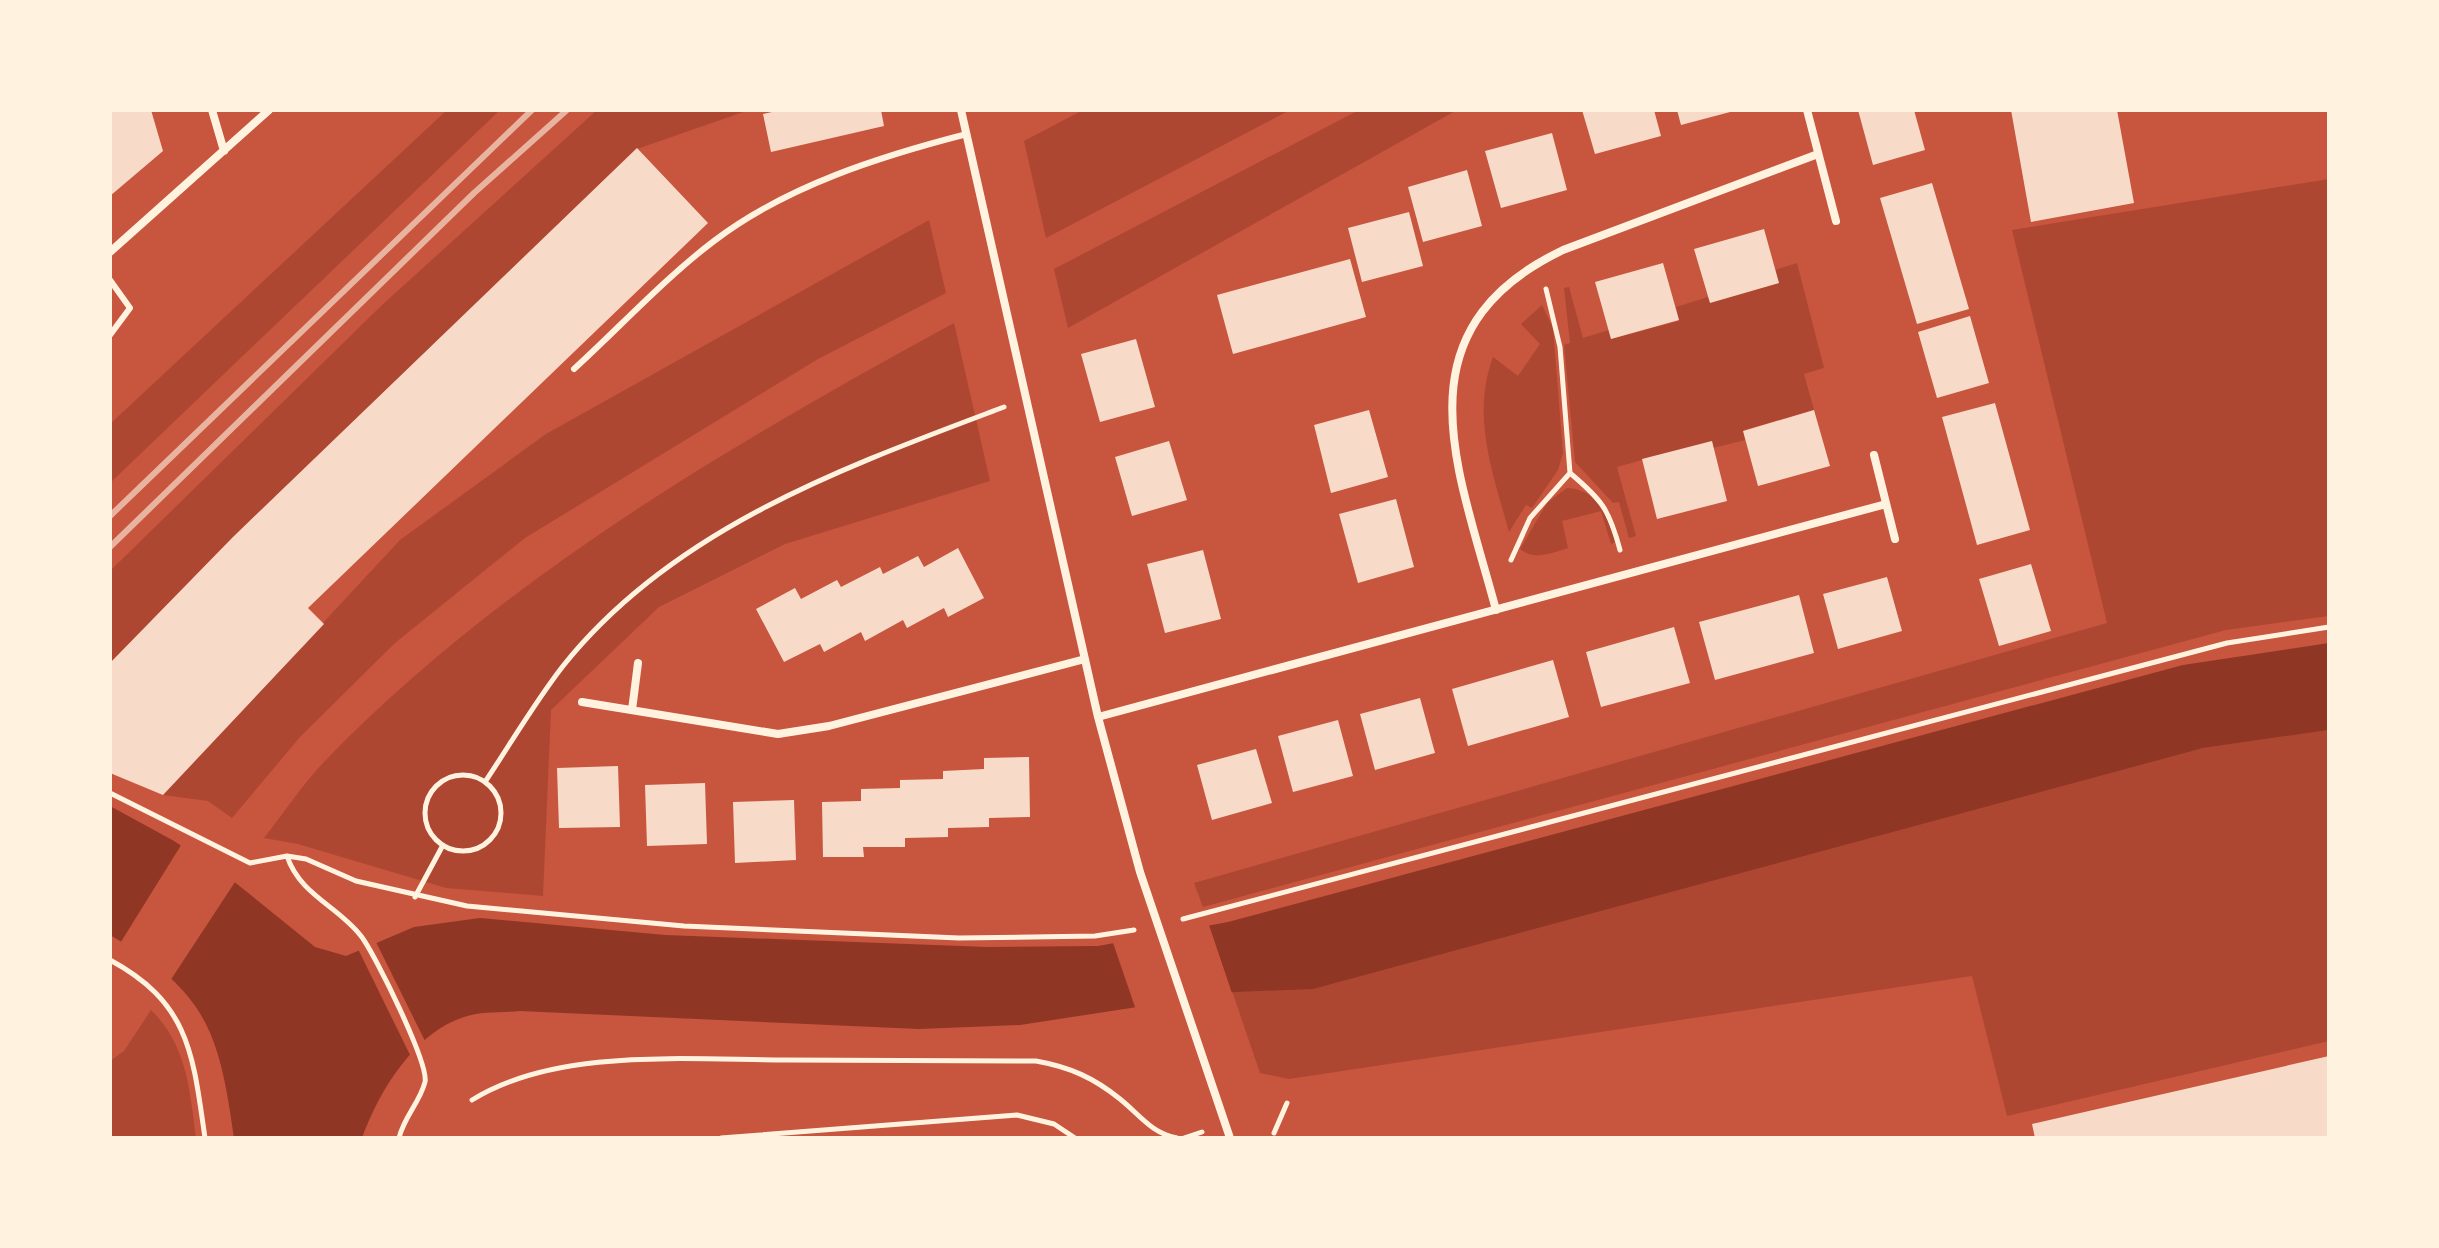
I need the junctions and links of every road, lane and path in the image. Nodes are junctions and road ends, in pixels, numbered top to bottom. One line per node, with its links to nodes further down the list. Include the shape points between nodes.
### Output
1 (212, 110): 6 (street)
2 (269, 110): 6 (street)
3 (961, 110): 5 (street)
4 (1807, 110): 7 (street)
5 (967, 134): 13 (lane, via 820,182 749,218 713,241); 14 (street)
6 (224, 151): 9 (street)
7 (1818, 154): 8 (street); 10 (street)
8 (1836, 221)
9 (110, 252)
10 (1535, 263): 16 (path, via 1556,320); 21 (street, via 1501,292 1465,337 1451,398 1456,464)
11 (110, 280): 12 (lane, via 130,308)
12 (110, 335)
13 (574, 369)
14 (1027, 398): 23 (street); 28 (path, via 838,470 719,533 635,591 564,665)
15 (1874, 455): 17 (street)
16 (1570, 473): 19 (path, via 1610,513); 20 (path, via 1530,518)
17 (1886, 504): 18 (street); 21 (street)
18 (1895, 539)
19 (1620, 551)
20 (1511, 561)
21 (1496, 610): 27 (street)
22 (2329, 627): 33 (path, via 2227,643)
23 (1085, 659): 26 (street, via 829,726 778,734); 27 (street)
24 (638, 663): 26 (street)
25 (582, 702): 26 (street)
26 (632, 710)
27 (1098, 717): 44 (street, via 1140,872)
28 (485, 782): 30 (path, via 500,802 501,816 491,839 468,851); 30 (path, via 450,777 431,792 424,815 427,828)
29 (110, 793): 31 (path, via 250,863)
30 (443, 845): 32 (path)
31 (287, 856): 32 (path); 40 (path, via 299,882 363,939 421,1055 425,1084)
32 (415, 897): 34 (path, via 684,926 959,938 1095,936)
33 (1176, 920)
34 (1136, 929)
35 (110, 960): 39 (path, via 142,977 171,1008 189,1045)
36 (472, 1100): 43 (path, via 522,1077 643,1060 1036,1061 1079,1071 1155,1131)
37 (1287, 1103): 38 (path)
38 (1274, 1133)
39 (205, 1138)
40 (399, 1138)
41 (721, 1138): 42 (path, via 1017,1115 1054,1124)
42 (1075, 1138)
43 (1177, 1138)
44 (1230, 1138)

